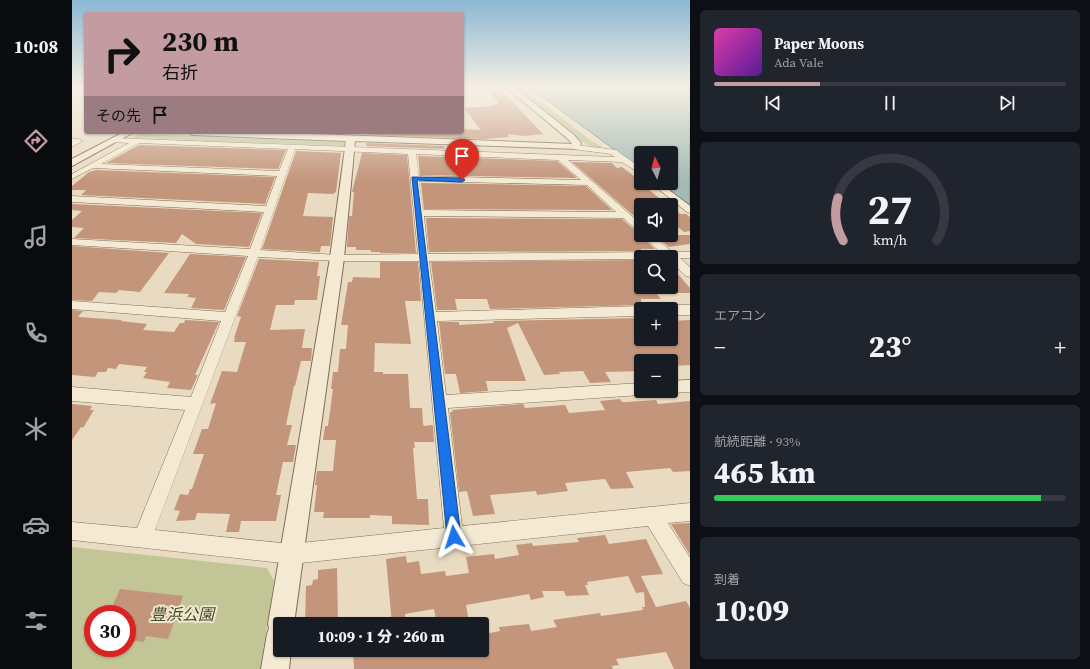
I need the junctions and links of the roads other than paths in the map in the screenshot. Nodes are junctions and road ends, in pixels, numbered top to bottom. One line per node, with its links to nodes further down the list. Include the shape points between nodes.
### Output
1 (549, 119): 11 (street, via 577,143)
2 (121, 134): 15 (street)
3 (126, 134): 5 (street)
4 (218, 134): 8 (street)
5 (115, 140): 7 (street); 15 (street)
6 (72, 141): 9 (street, via 79,141)
7 (137, 141): 10 (street); 16 (street)
8 (350, 144): 10 (street); 11 (street); 12 (street); 36 (street)
9 (72, 145)
10 (292, 147): 18 (street)
11 (576, 147): 14 (street, via 613,152)
12 (412, 152): 13 (street); 20 (street)
13 (562, 158): 14 (street); 21 (street)
14 (625, 160): 17 (street)
15 (72, 161)
16 (93, 166): 18 (street); 19 (street)
17 (634, 167)
18 (282, 174): 24 (street)
19 (72, 177)
20 (414, 178): 21 (street); 26 (street)
21 (590, 183): 27 (street)
22 (664, 190): 25 (street)
23 (72, 199): 24 (street)
24 (269, 209): 32 (street)
25 (690, 210)
26 (418, 213): 27 (street); 37 (street)
27 (625, 215): 28 (street)
28 (634, 223)
29 (72, 242): 32 (street)
30 (655, 242): 31 (street)
31 (664, 250)
32 (254, 253): 36 (street); 44 (street)
33 (634, 255): 37 (street)
34 (678, 255): 35 (street)
35 (690, 255)
36 (337, 258): 37 (street); 57 (street)
37 (423, 258): 45 (street)
38 (678, 262): 39 (street)
39 (690, 273)
40 (72, 305): 44 (street)
41 (678, 310): 42 (street)
42 (690, 310)
43 (634, 311): 45 (street)
44 (229, 317): 51 (street)
45 (430, 317): 50 (street)
46 (690, 386): 47 (street)
47 (678, 387)
48 (634, 389): 50 (street)
49 (72, 394): 51 (street)
50 (439, 402): 55 (street)
51 (195, 404): 56 (street)
52 (690, 512): 53 (street)
53 (653, 516): 55 (street); 58 (street)
54 (72, 531): 56 (street)
55 (454, 537): 57 (street)
56 (144, 538): 57 (street)
57 (291, 554): 59 (street)
58 (690, 576)
59 (282, 617)
60 (277, 657): 61 (street)
61 (275, 669)

